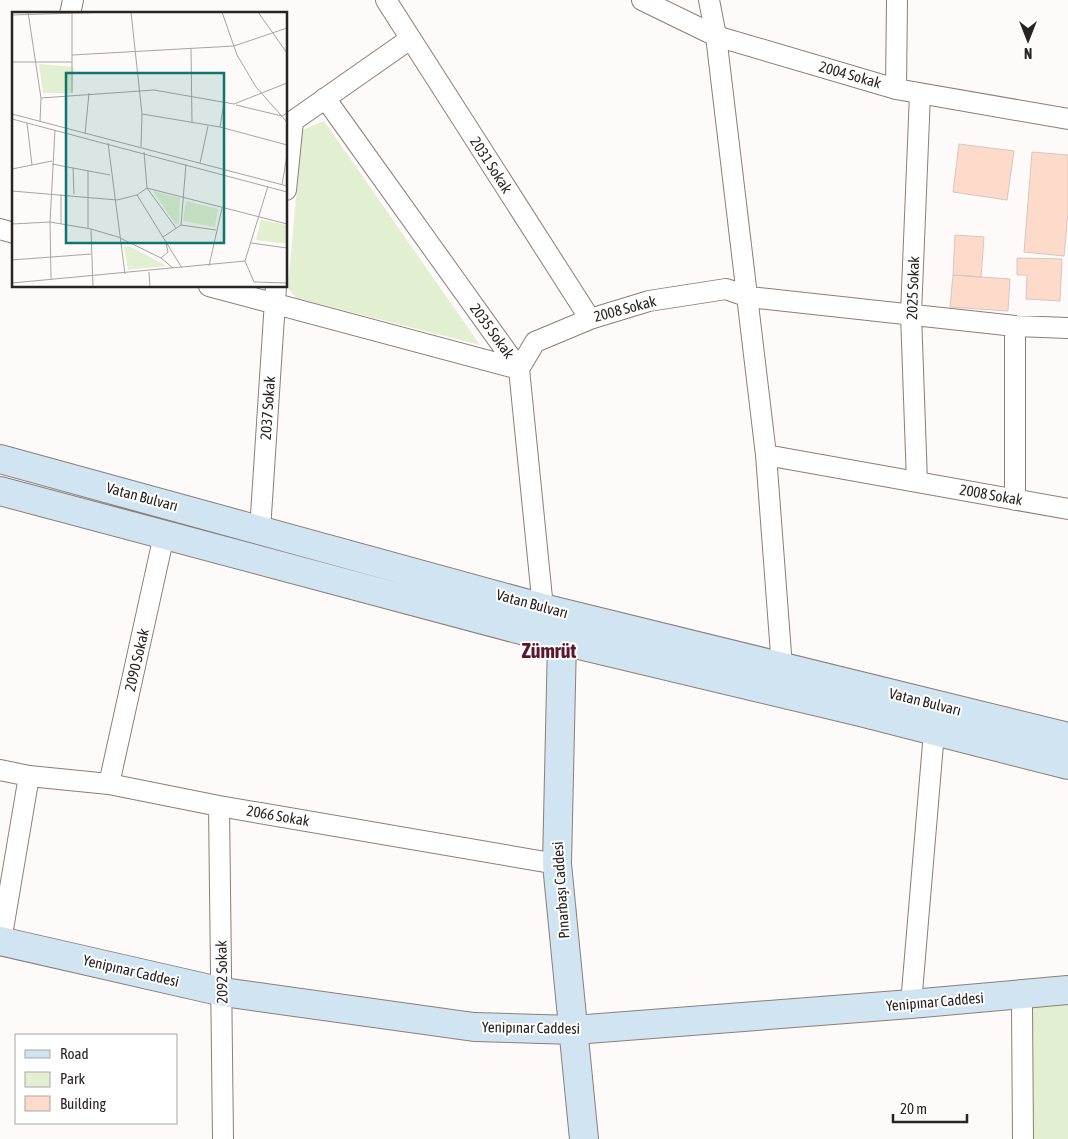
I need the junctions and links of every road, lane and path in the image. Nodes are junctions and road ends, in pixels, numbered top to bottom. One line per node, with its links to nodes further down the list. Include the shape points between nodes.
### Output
1 (642, 0): 5 (street, 2004 Sokak)
2 (709, 0): 5 (street)
3 (897, 0): 7 (street)
4 (390, 4): 6 (street, 2031 Sokak)
5 (716, 36): 7 (street, 2004 Sokak); 15 (street)
6 (410, 39): 9 (street); 17 (street, 2031 Sokak)
7 (896, 89): 8 (street, 2004 Sokak)
8 (920, 94): 10 (street, 2004 Sokak); 16 (street, 2025 Sokak)
9 (325, 98): 11 (street); 20 (street, 2035 Sokak)
10 (1068, 119)
11 (290, 120): 12 (street)
12 (288, 155)
13 (224, 288): 14 (street)
14 (275, 295): 20 (street); 27 (street, 2037 Sokak)
15 (749, 297): 16 (street, 2008 Sokak); 17 (street, 2008 Sokak, via 726,289 649,301); 21 (street)
16 (911, 314): 18 (street, 2008 Sokak); 23 (street, 2025 Sokak)
17 (590, 319): 20 (street, 2008 Sokak, via 535,342)
18 (1014, 326): 19 (street, 2008 Sokak); 25 (street)
19 (1068, 328)
20 (519, 369): 29 (street, 2035 Sokak)
21 (766, 454): 23 (street, 2008 Sokak); 31 (street)
22 (0, 459): 27 (main road, Vatan Bulvarı)
23 (917, 482): 25 (street, 2008 Sokak)
24 (0, 491): 28 (main road, Vatan Bulvarı)
25 (1015, 500): 26 (street, 2008 Sokak)
26 (1068, 509)
27 (260, 530): 29 (main road, Vatan Bulvarı)
28 (164, 535): 30 (main road, Vatan Bulvarı); 37 (street, 2090 Sokak)
29 (543, 608): 31 (main road, Vatan Bulvarı)
30 (562, 641): 32 (main road, Vatan Bulvarı); 39 (main road, Pınarbaşı Caddesi)
31 (782, 667): 33 (main road, Vatan Bulvarı)
32 (934, 732): 34 (main road, Vatan Bulvarı); 43 (street)
33 (1068, 736)
34 (1068, 765)
35 (0, 770): 36 (street, 2066 Sokak)
36 (28, 776): 37 (street, 2066 Sokak); 40 (street)
37 (109, 784): 38 (street, 2066 Sokak)
38 (219, 806): 39 (street, 2066 Sokak); 42 (street, 2092 Sokak)
39 (557, 864): 45 (main road, Pınarbaşı Caddesi)
40 (1, 941): 42 (main road, Yenipınar Caddesi)
41 (1068, 990): 43 (main road, Yenipınar Caddesi)
42 (223, 992): 45 (main road, Yenipınar Caddesi, via 474,1028); 46 (street, 2092 Sokak)
43 (912, 1004): 45 (main road, Yenipınar Caddesi)
44 (1022, 1006): 48 (street)
45 (574, 1030): 47 (main road, Pınarbaşı Caddesi)
46 (223, 1139)
47 (584, 1139)
48 (1023, 1139)

